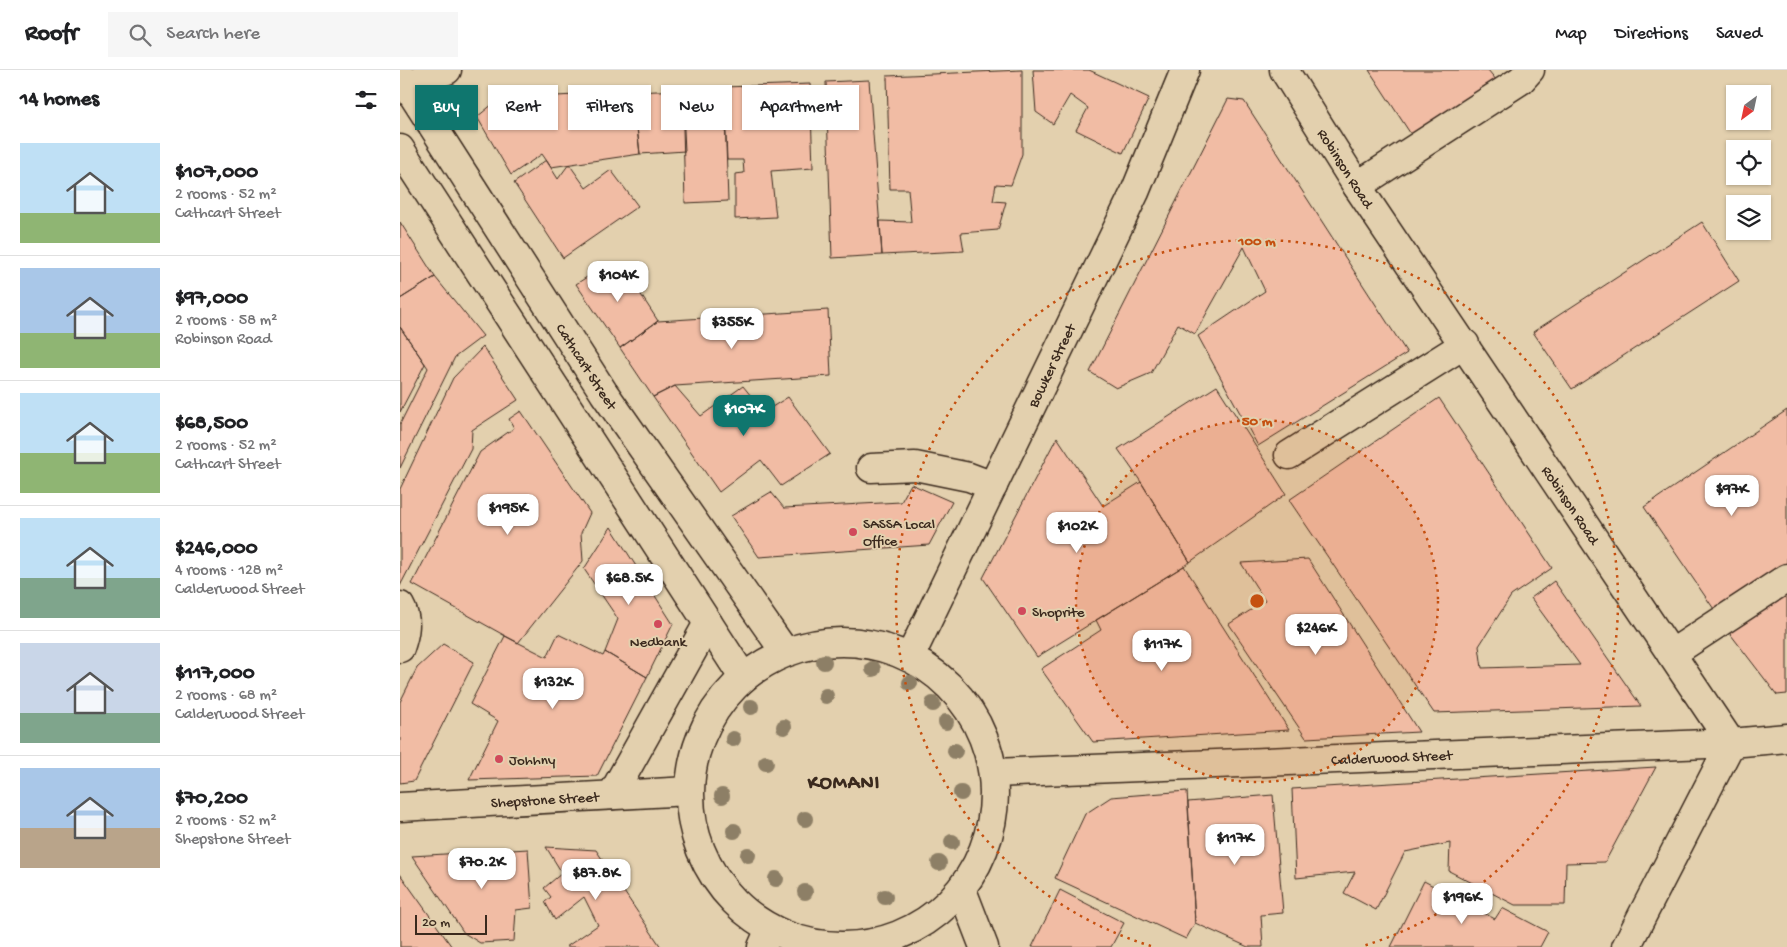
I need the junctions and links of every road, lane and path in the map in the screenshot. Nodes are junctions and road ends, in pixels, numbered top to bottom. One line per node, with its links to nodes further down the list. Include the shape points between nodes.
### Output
1 (447, 70): 5 (main road)
2 (1185, 70): 11 (main road, Bowker Street, via 1135,192)
3 (1530, 70): 7 (main road, via 1520,80)
4 (1283, 72): 7 (main road, Robinson Road)
5 (402, 82): 16 (main road, Cathcart Street, via 604,393)
6 (400, 149): 14 (main road)
7 (1357, 186): 8 (main road, Robinson Road)
8 (1465, 344): 9 (main road); 17 (main road, Robinson Road)
9 (1289, 455)
10 (872, 468): 11 (main road, via 915,466 969,477)
11 (993, 486): 18 (main road, Bowker Street)
12 (1787, 578): 17 (main road)
13 (400, 606): 15 (main road, via 405,615 405,633)
14 (708, 623): 19 (main road); 24 (main road)
15 (400, 648)
16 (785, 652): 18 (main road, via 848,641); 19 (main road)
17 (1671, 654): 21 (main road, Robinson Road)
18 (910, 657): 22 (main road, via 950,685 974,717)
19 (742, 677): 23 (main road, via 714,709 696,748)
20 (1787, 738): 21 (main road, Calderwood Street)
21 (1730, 743): 22 (main road, Calderwood Street); 30 (main road)
22 (994, 773): 26 (main road, via 994,814 984,854)
23 (689, 791): 24 (main road, Shepstone Street); 27 (main road, via 694,832 710,871)
24 (612, 795): 25 (main road, Shepstone Street)
25 (400, 807)
26 (962, 890): 28 (main road); 29 (main road)
27 (766, 938): 28 (main road, via 849,947)
28 (898, 944)
29 (984, 947)
30 (1626, 947)

